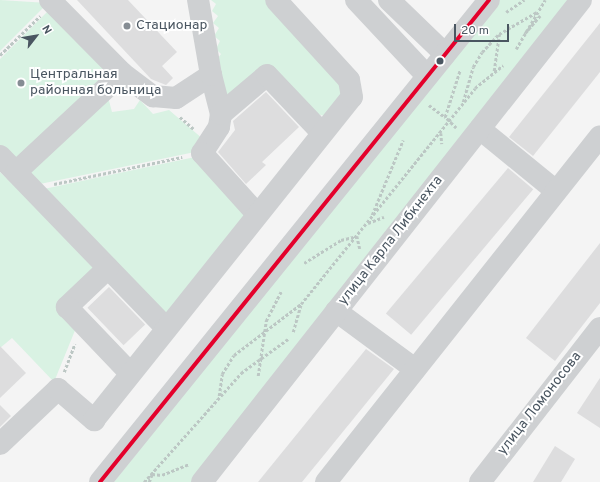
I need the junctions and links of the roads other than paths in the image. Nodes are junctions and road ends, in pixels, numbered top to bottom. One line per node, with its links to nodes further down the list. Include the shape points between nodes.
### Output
1 (198, 0): 10 (street)
2 (276, 0): 13 (street, via 349,80 352,97)
3 (356, 0): 11 (street)
4 (389, 0): 8 (street)
5 (581, 0): 14 (street, улица Карла Либкнехта)
6 (51, 1): 9 (street)
7 (496, 7): 8 (street)
8 (454, 59): 11 (street)
9 (122, 73): 10 (street, via 153,96 176,98); 17 (street)
10 (211, 75): 12 (street)
11 (427, 76): 28 (street)
12 (221, 114): 13 (street, via 267,75); 19 (street, via 219,127 206,148)
13 (322, 133): 19 (street)
14 (476, 134): 18 (street); 21 (street, улица Карла Либкнехта)
15 (600, 136): 18 (street)
16 (0, 157): 17 (street)
17 (16, 172): 20 (street)
18 (556, 191): 24 (street)
19 (257, 214): 22 (street)
20 (108, 268): 22 (street); 25 (street, via 67,307)
21 (336, 312): 24 (street); 27 (street, улица Карла Либкнехта)
22 (166, 328): 25 (street)
23 (600, 328): 30 (street, улица Ломоносова)
24 (415, 369): 29 (street)
25 (130, 373): 26 (street, via 94,420 58,389)
26 (0, 444)
27 (202, 476)
28 (100, 482)
29 (326, 482)
30 (480, 482)

